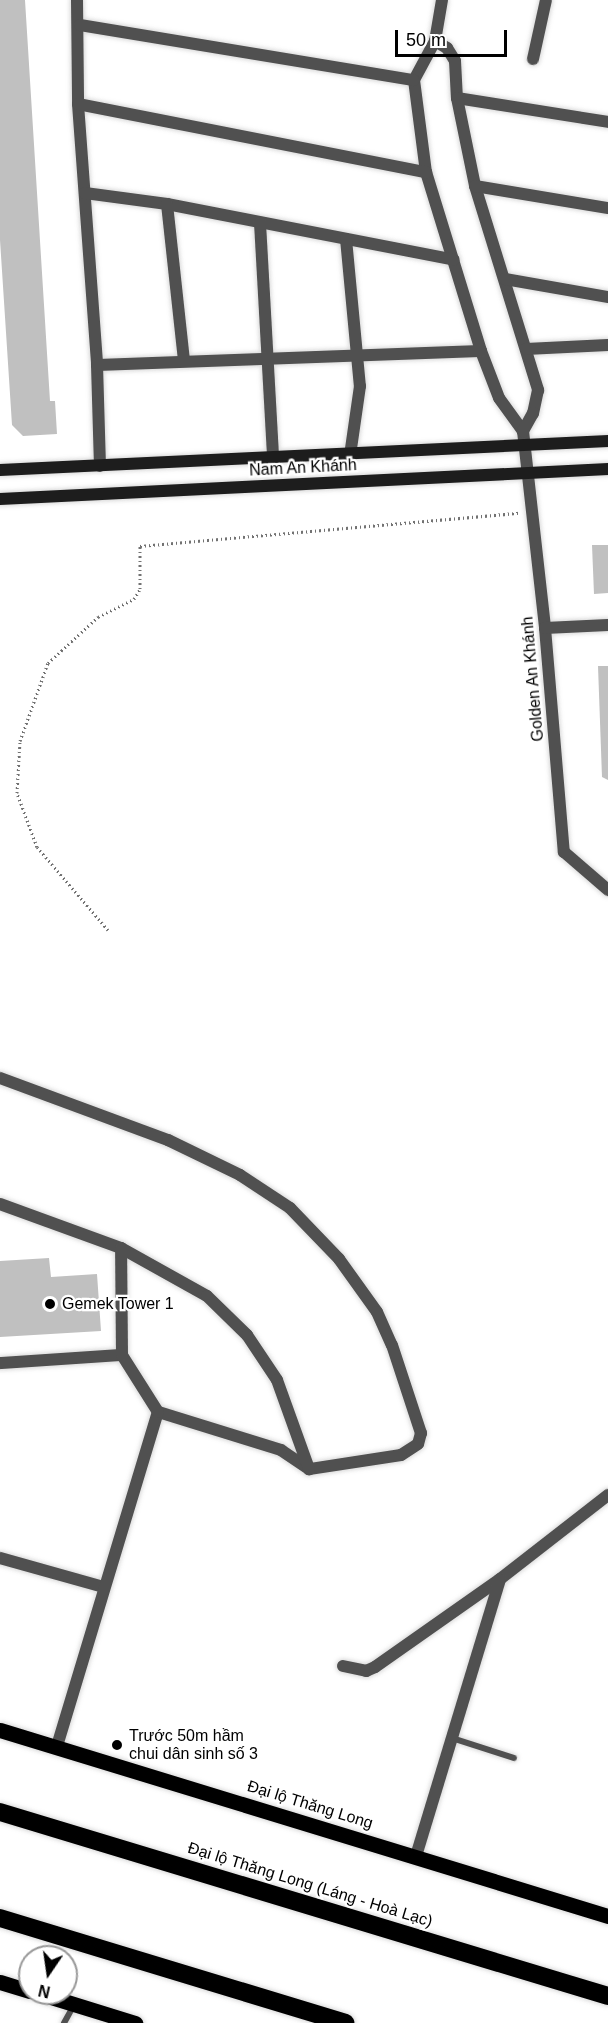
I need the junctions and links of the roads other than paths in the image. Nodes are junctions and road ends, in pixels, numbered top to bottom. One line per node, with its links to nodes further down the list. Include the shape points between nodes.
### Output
1 (77, 0): 4 (street)
2 (442, 0): 5 (street)
3 (546, 0): 6 (street)
4 (80, 25): 7 (street); 9 (street)
5 (435, 40): 7 (street); 8 (street, via 447,48 455,62)
6 (533, 59)
7 (414, 80): 11 (street)
8 (457, 98): 10 (street); 12 (street)
9 (78, 104): 11 (street); 13 (street)
10 (608, 122)
11 (426, 172): 18 (street)
12 (475, 186): 15 (street); 19 (street)
13 (85, 194): 14 (street); 27 (street)
14 (167, 204): 16 (street); 26 (street)
15 (608, 208)
16 (260, 223): 17 (street); 25 (street)
17 (346, 239): 18 (street); 24 (street)
18 (453, 260): 23 (street)
19 (505, 279): 20 (street); 22 (street)
20 (608, 297)
21 (608, 345): 22 (street)
22 (526, 349): 28 (street, via 538,390 533,413)
23 (481, 351): 24 (street); 28 (street, via 499,398)
24 (355, 354): 25 (street); 31 (street, via 360,386)
25 (269, 356): 26 (street); 32 (street)
26 (184, 360): 27 (street)
27 (97, 365): 33 (street)
28 (523, 431): 30 (street, Golden An Khánh)
29 (608, 441): 30 (street, Nam An Khánh)
30 (526, 445): 31 (street, Nam An Khánh); 36 (street, Golden An Khánh)
31 (350, 454): 32 (street, Nam An Khánh)
32 (273, 457): 33 (street, Nam An Khánh)
33 (100, 466): 35 (street, Nam An Khánh)
34 (608, 469): 36 (street, Nam An Khánh)
35 (0, 470)
36 (527, 473): 37 (street, Nam An Khánh); 39 (street, Golden An Khánh)
37 (0, 499)
38 (608, 625): 39 (street)
39 (545, 628): 40 (street, Golden An Khánh, via 564,852)
40 (608, 890)
41 (0, 1078): 47 (street, via 168,1140 231,1171 290,1208 339,1259 377,1312 421,1433 418,1444 401,1455)
42 (0, 1204): 43 (street)
43 (121, 1248): 44 (street); 47 (street, via 181,1278 230,1315 277,1380)
44 (122, 1355): 45 (street); 46 (street)
45 (0, 1363)
46 (158, 1412): 47 (street, via 281,1450); 51 (street)
47 (309, 1469)
48 (608, 1495): 50 (street)
49 (0, 1558): 51 (street)
50 (500, 1579): 52 (street, via 375,1667 366,1671); 54 (street)
51 (104, 1587): 55 (street)
52 (343, 1666)
53 (0, 1731): 55 (main road, Đại lộ Thăng Long)
54 (449, 1737): 56 (lane); 58 (street)
55 (57, 1746): 58 (main road, Đại lộ Thăng Long)
56 (514, 1758)
57 (0, 1812): 63 (highway, Đại lộ Thăng Long (Láng - Hoà Lạc))
58 (416, 1857): 59 (main road, Đại lộ Thăng Long)
59 (608, 1916)
60 (0, 1918): 68 (highway)
61 (0, 1982): 62 (main road)
62 (18, 1987)
63 (608, 1996)
64 (73, 2005): 66 (lane)
65 (77, 2005): 67 (main road)
66 (64, 2023)
67 (135, 2023)
68 (345, 2023)

